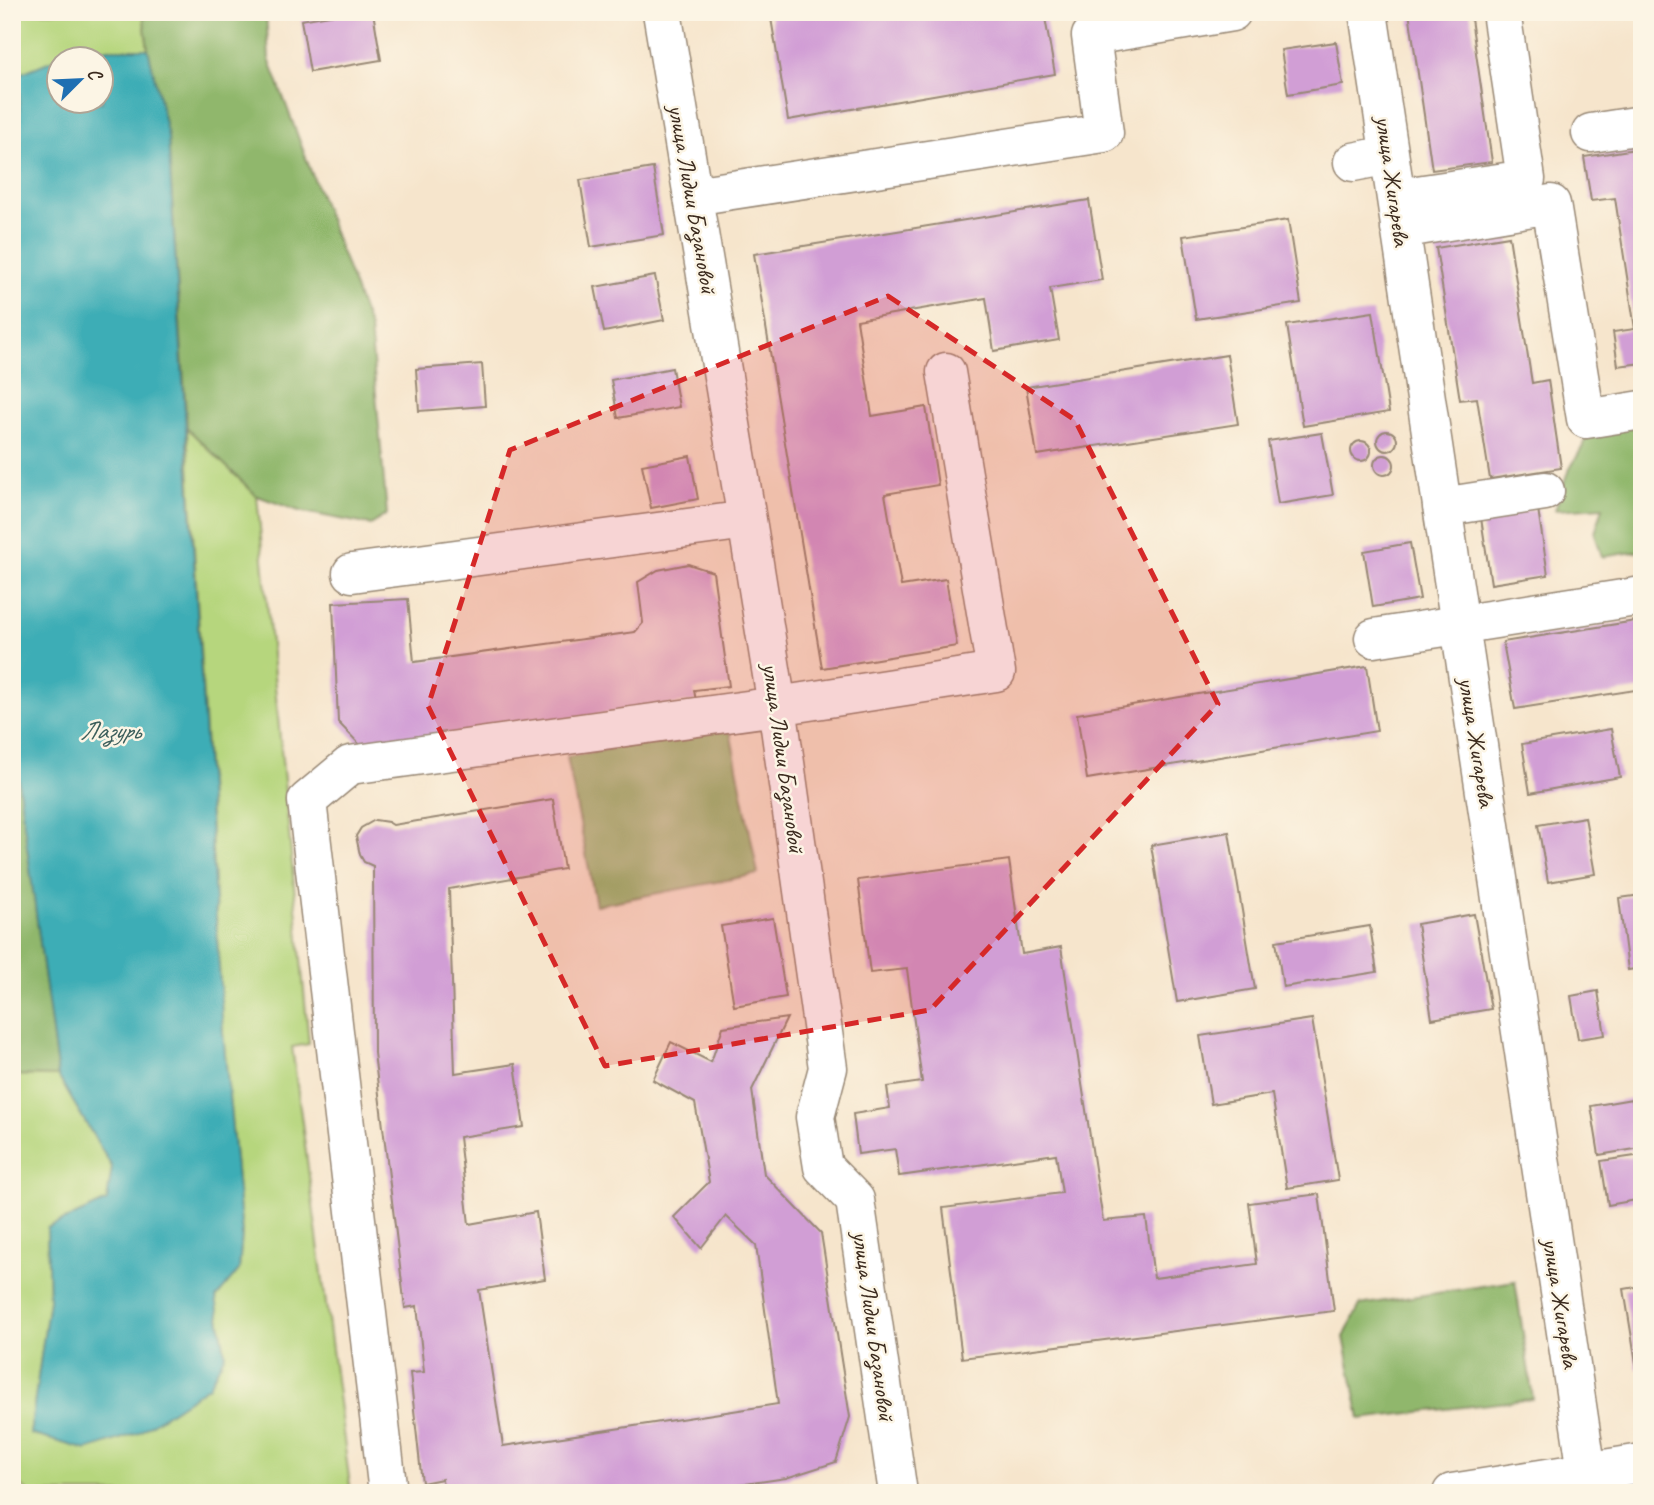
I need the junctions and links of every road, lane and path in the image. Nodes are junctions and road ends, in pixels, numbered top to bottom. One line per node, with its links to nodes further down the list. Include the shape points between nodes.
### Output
1 (662, 12): 8 (street, улица Лидии Базановой)
2 (1232, 12): 5 (street)
3 (1368, 12): 9 (street, улица Жигарева, via 1371,158)
4 (1501, 12): 9 (street, via 1526,179)
5 (1089, 24): 8 (street, via 1104,133)
6 (1642, 125): 7 (street)
7 (1591, 133)
8 (693, 196): 14 (street, улица Лидии Базановой)
9 (1398, 213): 11 (street, via 1551,204 1586,419); 13 (street, улица Жигарева)
10 (946, 372): 19 (street, via 996,672)
11 (1642, 410)
12 (1545, 491): 13 (street)
13 (1441, 506): 17 (street, улица Жигарева)
14 (747, 520): 15 (street); 19 (street, улица Лидии Базановой)
15 (352, 573)
16 (1642, 596): 17 (street)
17 (1460, 625): 18 (street); 21 (street, улица Жигарева)
18 (1374, 638)
19 (777, 706): 23 (street, via 350,765 307,801); 24 (street, улица Лидии Базановой, via 828,1068 815,1117 823,1167 855,1200)
20 (1642, 1463): 21 (street)
21 (1587, 1472): 22 (street)
22 (1541, 1486): 25 (street)
23 (388, 1493)
24 (898, 1493)
25 (1452, 1493)

